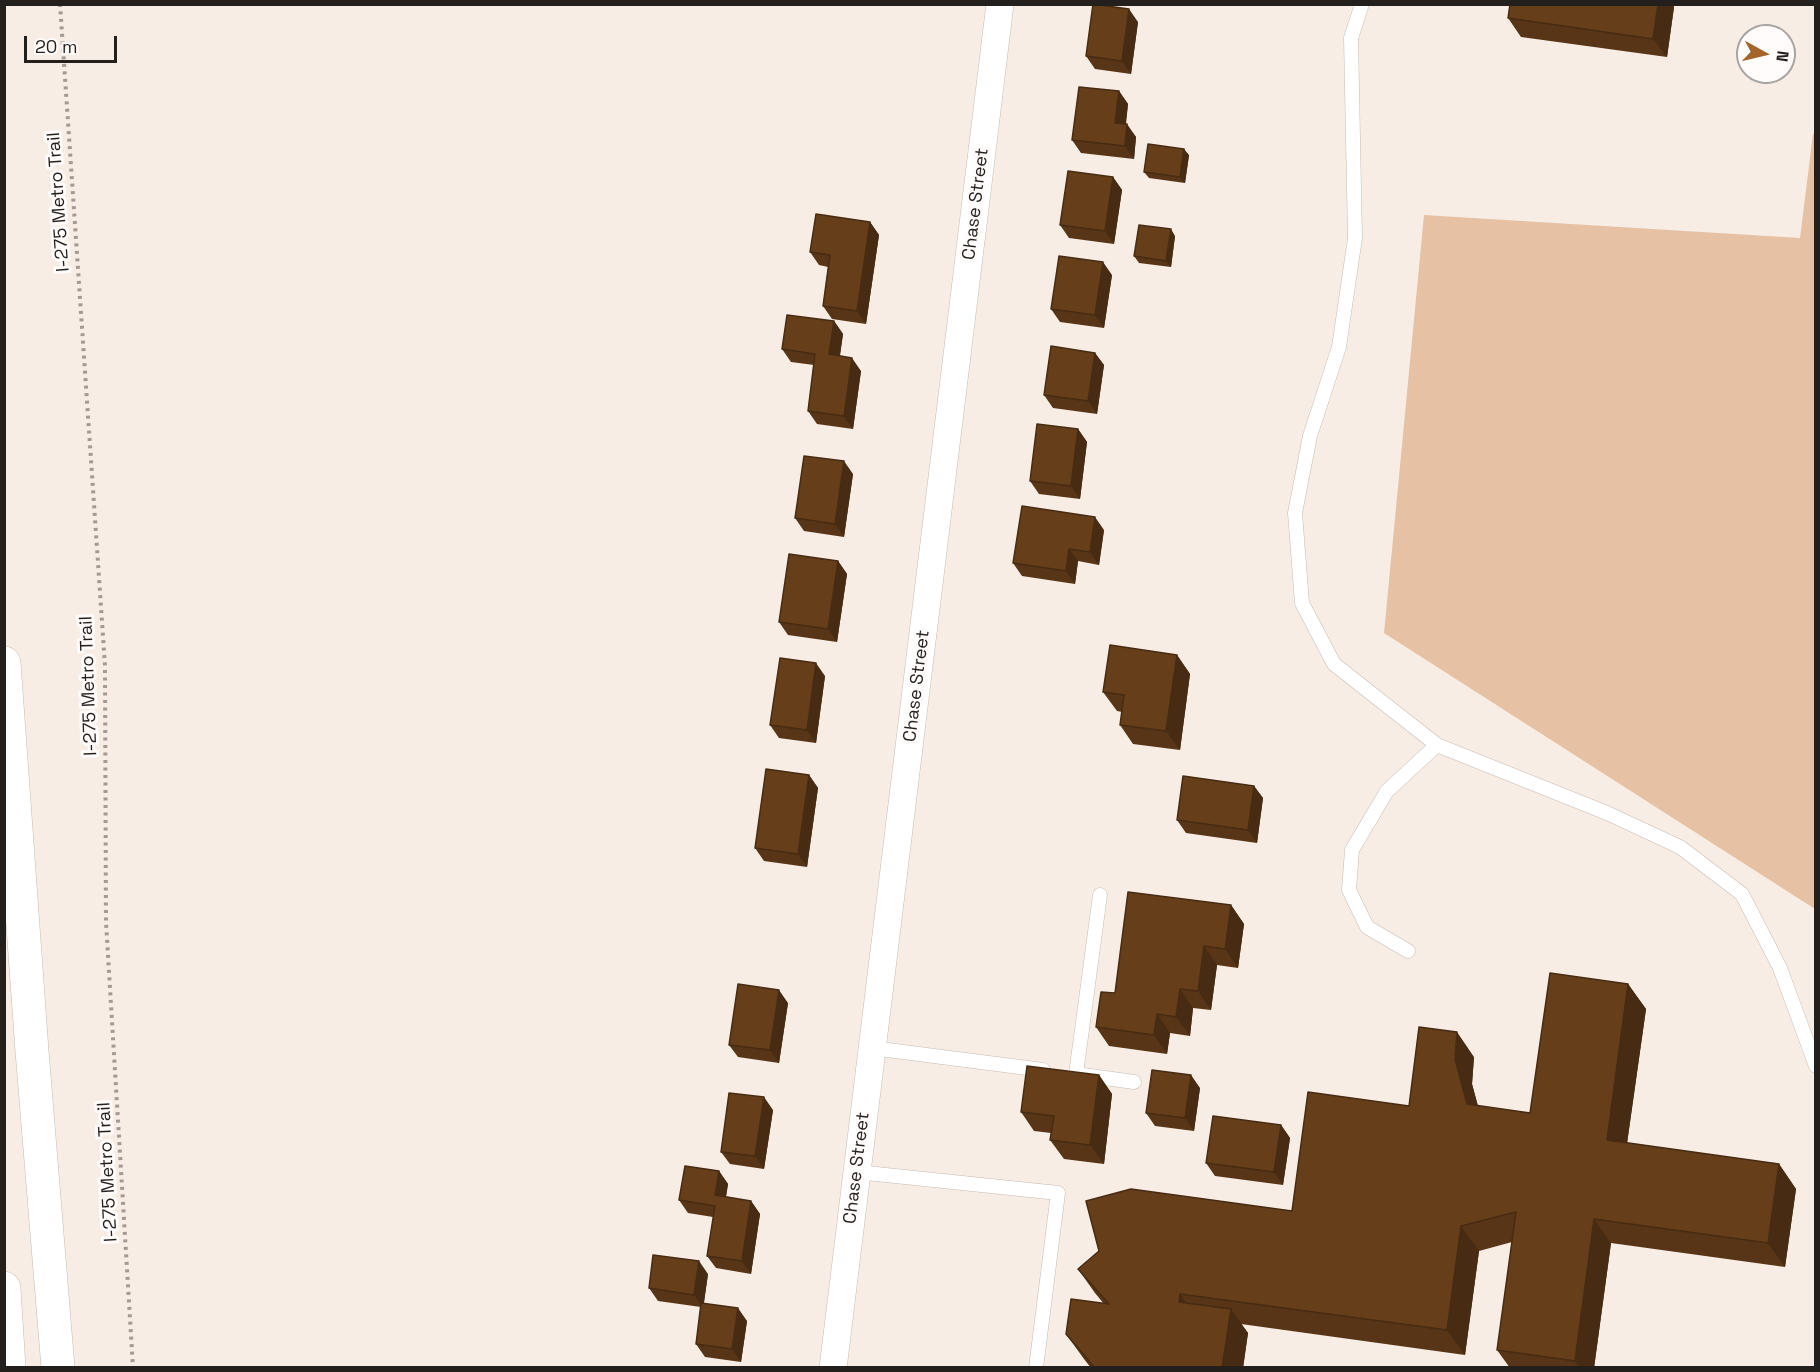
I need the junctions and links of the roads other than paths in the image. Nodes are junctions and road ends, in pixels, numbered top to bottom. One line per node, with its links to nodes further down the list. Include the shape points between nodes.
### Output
1 (1000, 4): 7 (street, Chase Street)
2 (1362, 4): 4 (lane, via 1351,38 1355,238 1339,346 1310,436 1295,513 1302,603 1334,664)
3 (4, 663): 14 (highway)
4 (1437, 745): 6 (lane, via 1387,791 1352,850 1349,890 1367,927); 8 (lane, via 1607,813 1680,847 1742,894 1780,968)
5 (1100, 895): 9 (lane)
6 (1408, 951)
7 (872, 1048): 9 (lane); 11 (street, Chase Street)
8 (1815, 1066)
9 (1064, 1072): 10 (lane)
10 (1134, 1082)
11 (857, 1172): 15 (street, Chase Street); 16 (lane, via 1058,1193)
12 (4, 1288): 13 (highway)
13 (9, 1368)
14 (58, 1368)
15 (833, 1368)
16 (1036, 1368)

